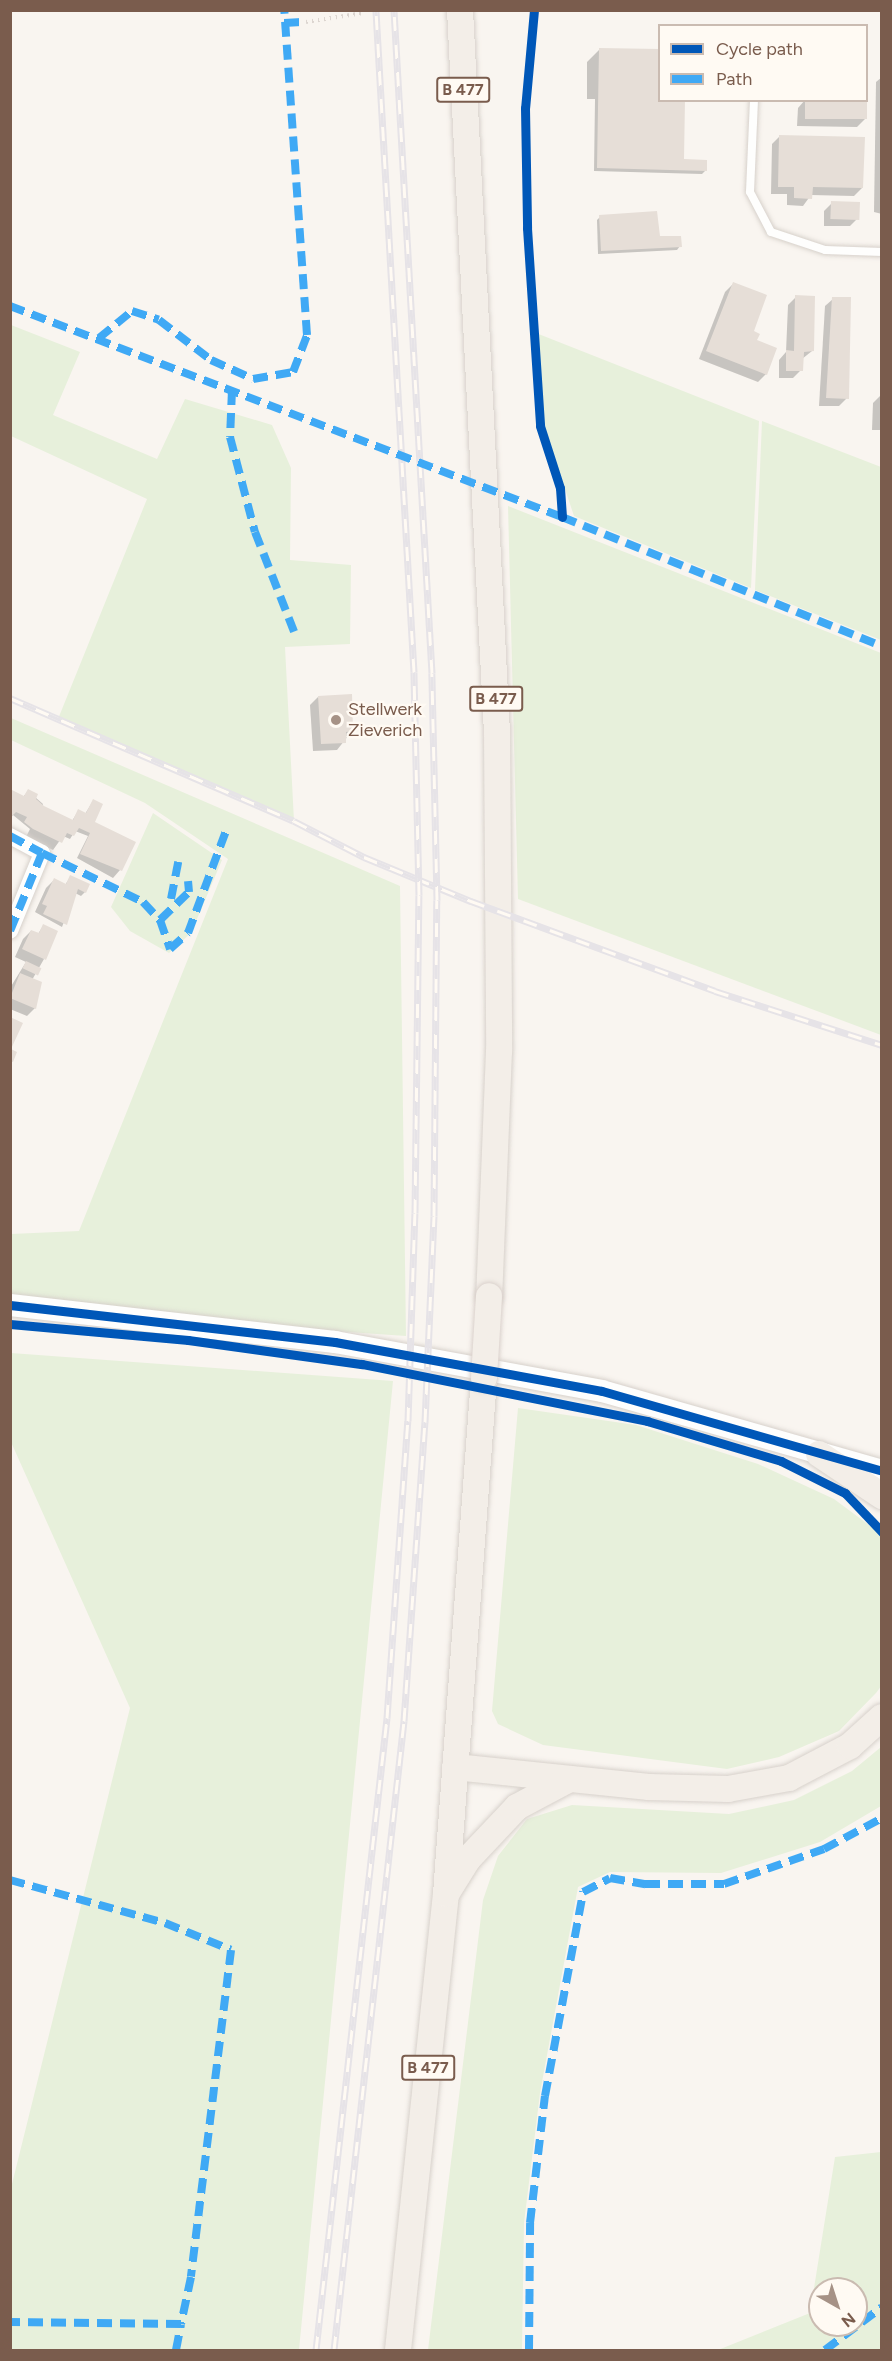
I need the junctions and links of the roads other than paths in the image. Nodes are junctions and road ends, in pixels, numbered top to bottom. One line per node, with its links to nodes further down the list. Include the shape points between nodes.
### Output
1 (460, 10): 11 (main road, B 477, bridge, via 497,733 499,1051 489,1296)
2 (754, 102): 3 (lane, via 750,192 771,232 825,250)
3 (882, 252)
4 (10, 836): 5 (street, via 42,853)
5 (10, 931)
6 (10, 1305): 7 (street, via 335,1342 602,1391)
7 (819, 1454): 8 (street); 9 (main road)
8 (882, 1472)
9 (882, 1496)
10 (882, 1716): 12 (main road, via 850,1746 789,1778 728,1790)
11 (455, 1767): 12 (main road); 13 (main road, B 477)
12 (569, 1780): 13 (main road, via 517,1807 468,1859)
13 (446, 1894): 14 (main road, B 477)
14 (398, 2350)

